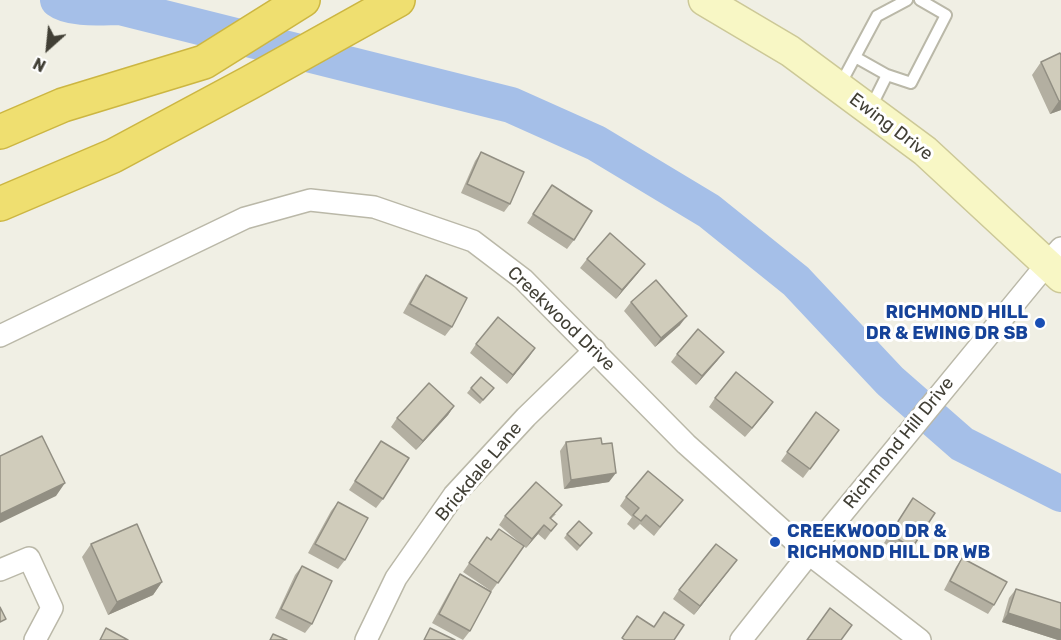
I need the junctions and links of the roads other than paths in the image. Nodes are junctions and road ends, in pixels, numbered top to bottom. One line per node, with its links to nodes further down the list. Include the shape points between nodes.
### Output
1 (303, 0): 10 (highway, via 204,62 63,105)
2 (398, 0): 11 (highway, via 113,156)
3 (704, 0): 8 (main road, Ewing Drive, via 790,51)
4 (907, 0): 6 (lane, via 877,16)
5 (920, 0): 7 (lane, via 946,15 911,83)
6 (855, 57): 7 (lane); 8 (lane)
7 (887, 75): 9 (lane)
8 (839, 87): 9 (main road, Ewing Drive)
9 (869, 110): 12 (main road, Ewing Drive, via 926,151)
10 (0, 132)
11 (0, 204)
12 (1056, 263): 15 (street, Richmond Hill Drive)
13 (0, 336): 14 (street, Creekwood Drive, via 245,218 310,200 374,207 473,241 523,279)
14 (595, 350): 15 (street, Creekwood Drive, via 686,444); 18 (street, Brickdale Lane, via 454,495 396,579)
15 (809, 554): 19 (street, Richmond Hill Drive); 20 (street, Creekwood Drive)
16 (0, 570): 17 (street, via 29,558 52,608)
17 (35, 640)
18 (366, 640)
19 (741, 640)
20 (920, 640)

